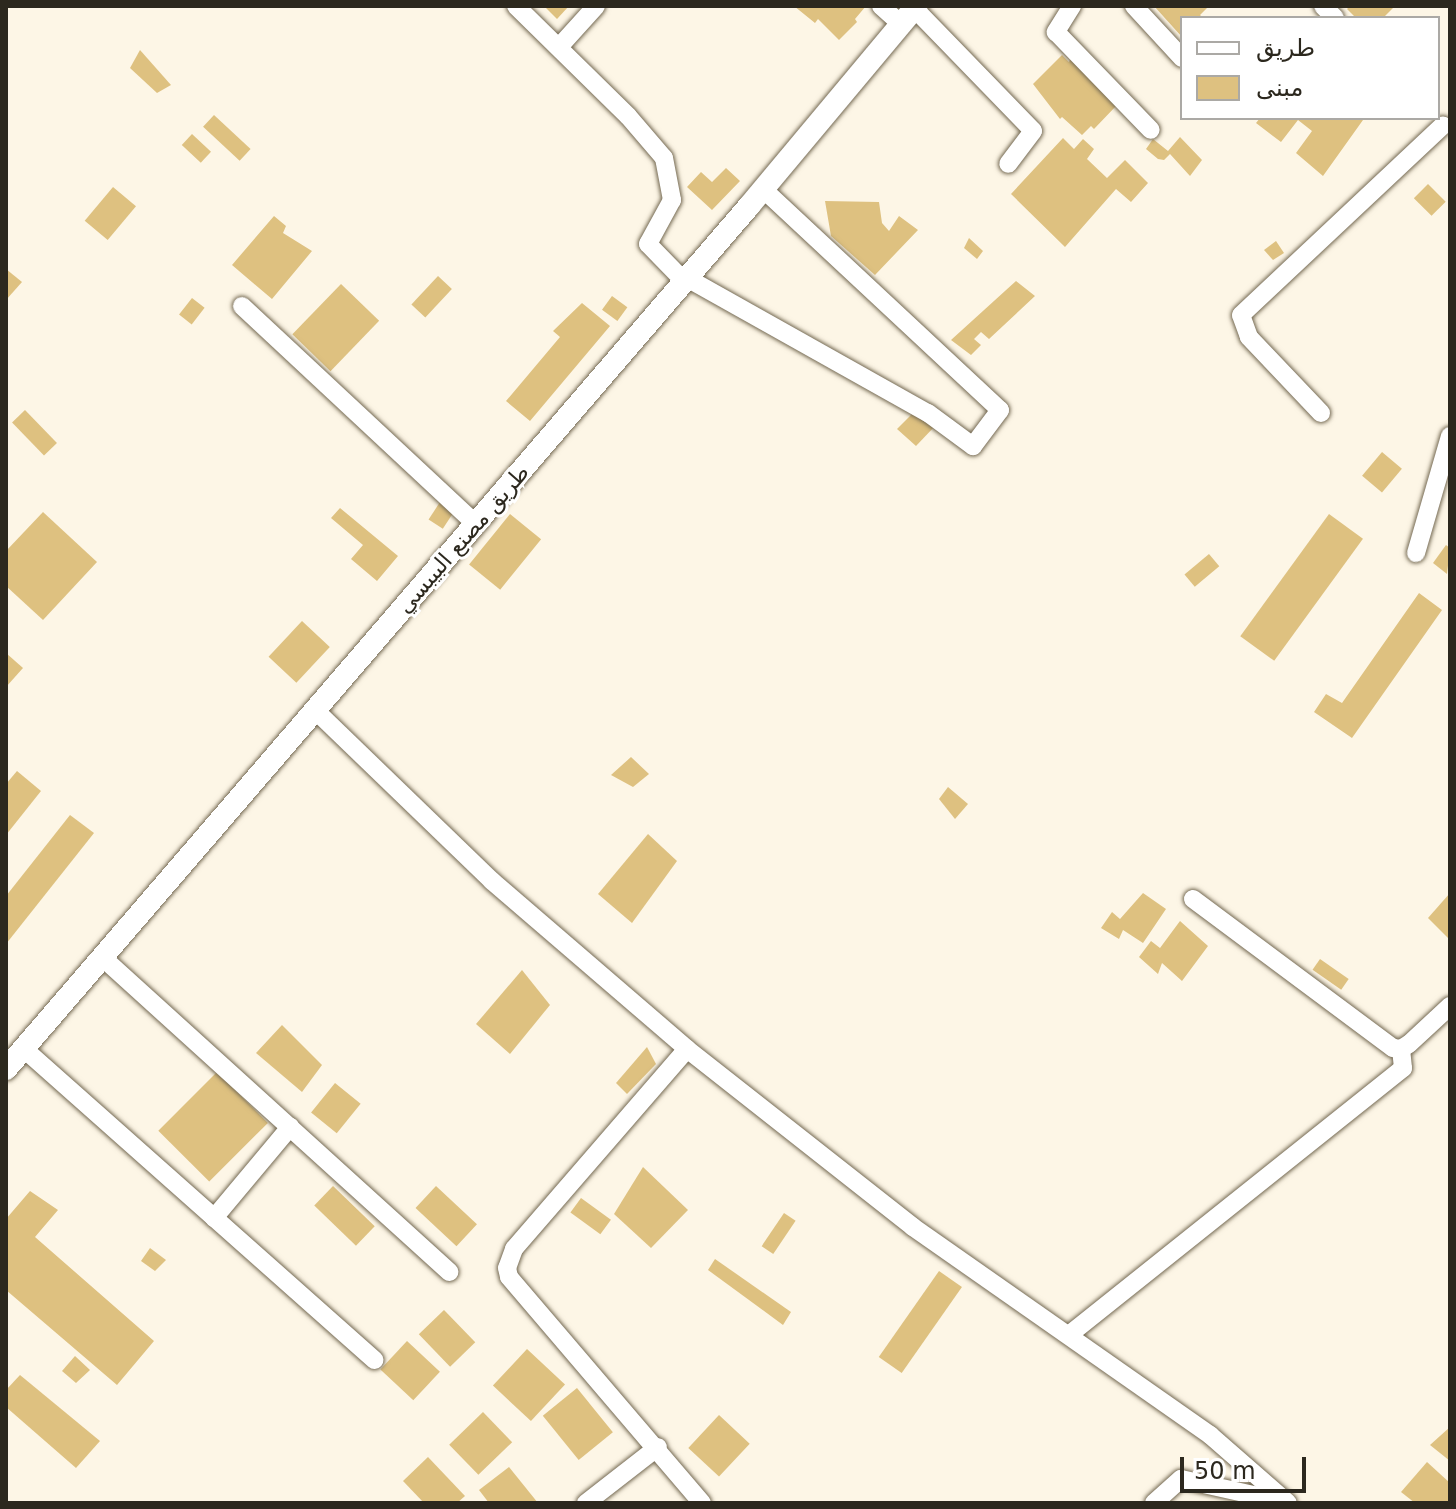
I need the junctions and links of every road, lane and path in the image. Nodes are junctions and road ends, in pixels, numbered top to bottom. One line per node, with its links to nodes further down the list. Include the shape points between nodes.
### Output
1 (516, 6): 7 (street)
2 (596, 6): 7 (street)
3 (881, 6): 6 (street)
4 (1072, 6): 10 (street, via 1056,32)
5 (1134, 6): 8 (street)
6 (911, 13): 11 (street, via 1033,131); 12 (main road, طريق مصنع البيبسي)
7 (559, 47): 13 (street, via 664,158 672,200 648,244)
8 (1180, 56)
9 (1443, 125): 15 (street, via 1241,315 1249,337)
10 (1151, 130)
11 (1008, 164)
12 (763, 189): 13 (main road, طريق مصنع البيبسي); 13 (street, via 1000,410 973,446 928,413)
13 (686, 280): 17 (main road, طريق مصنع البيبسي)
14 (242, 306): 17 (street)
15 (1321, 413)
16 (1450, 436): 18 (street)
17 (476, 524): 19 (main road, طريق مصنع البيبسي)
18 (1416, 553)
19 (315, 710): 21 (main road, طريق مصنع البيبسي); 24 (street, via 492,881)
20 (1193, 899): 25 (street)
21 (102, 957): 23 (main road, طريق مصنع البيبسي); 27 (street)
22 (1450, 1006): 25 (street)
23 (23, 1048): 26 (main road, طريق مصنع البيبسي); 28 (street)
24 (687, 1049): 30 (street, via 913,1227); 32 (street, via 514,1249 507,1268 509,1277)
25 (1401, 1049): 30 (street, via 1403,1068)
26 (6, 1069)
27 (290, 1127): 28 (street); 29 (street)
28 (214, 1218): 31 (street)
29 (449, 1272)
30 (1070, 1334): 36 (street, via 1210,1435)
31 (374, 1360)
32 (658, 1447): 33 (street); 34 (street)
33 (586, 1503)
34 (702, 1503)
35 (1154, 1503): 36 (street, via 1181,1479)
36 (1288, 1503)

